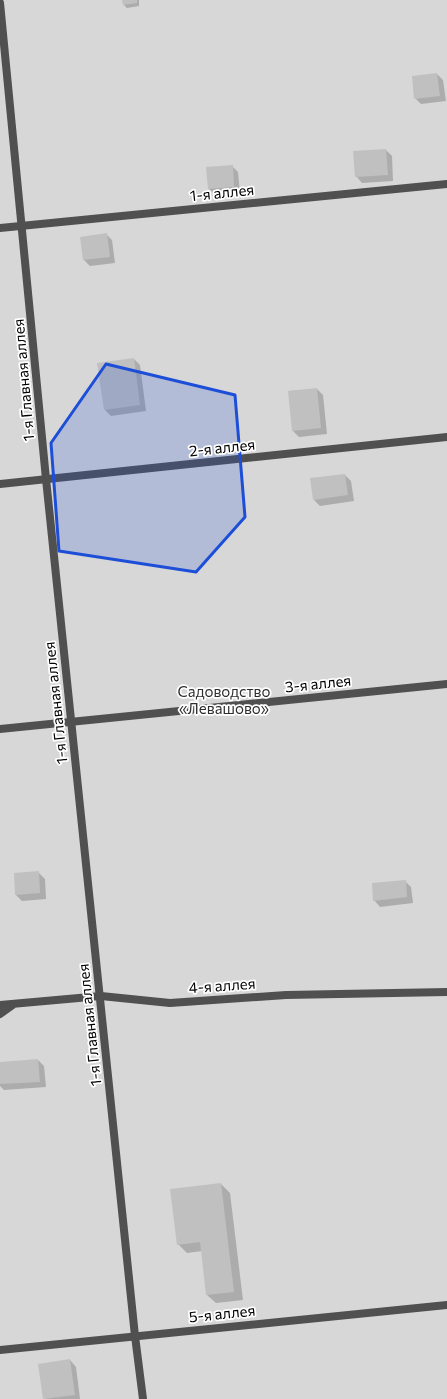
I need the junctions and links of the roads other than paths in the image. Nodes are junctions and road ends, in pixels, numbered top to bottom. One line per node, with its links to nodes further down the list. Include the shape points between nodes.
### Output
1 (0, 3): 3 (street, 1-я Главная аллея)
2 (447, 184): 3 (street, 1-я аллея)
3 (23, 226): 4 (street, 1-я аллея); 6 (street, 1-я Главная аллея)
4 (0, 228)
5 (447, 437): 6 (street, 2-я аллея)
6 (46, 479): 7 (street, 2-я аллея); 9 (street, 1-я Главная аллея)
7 (0, 484)
8 (447, 684): 9 (street, 3-я аллея)
9 (72, 722): 10 (street, 3-я аллея); 12 (street, 1-я Главная аллея)
10 (0, 729)
11 (447, 992): 12 (street, 4-я аллея, via 286,995 170,1003)
12 (100, 996): 13 (street, 4-я аллея); 17 (street, 1-я Главная аллея)
13 (14, 1004): 14 (street, 4-я аллея); 15 (street)
14 (0, 1005)
15 (0, 1014)
16 (447, 1305): 17 (street, 5-я аллея)
17 (135, 1336): 18 (street, 5-я аллея); 19 (street, 1-я Главная аллея)
18 (0, 1350)
19 (143, 1399)

